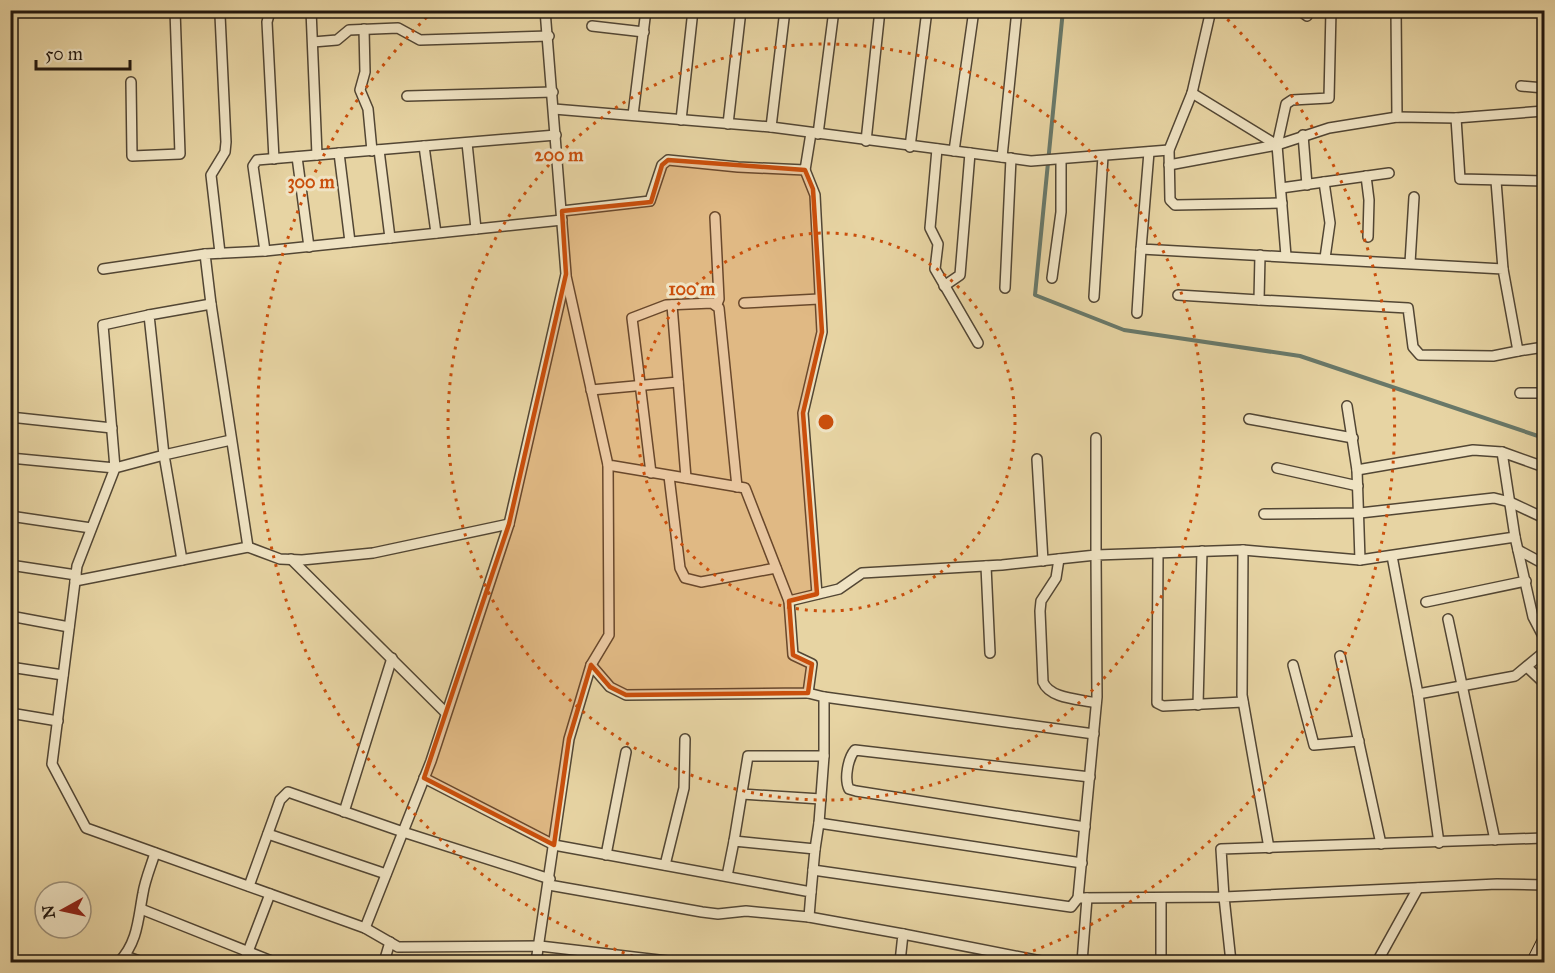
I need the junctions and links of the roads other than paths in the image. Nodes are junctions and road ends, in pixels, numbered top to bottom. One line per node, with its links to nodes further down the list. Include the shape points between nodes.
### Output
1 (175, 10): 23 (street, via 180,154 132,156)
2 (217, 10): 80 (street, via 226,142 225,152 211,175)
3 (275, 10): 56 (street, via 267,22)
4 (311, 10): 22 (street)
5 (545, 10): 21 (street)
6 (646, 10): 20 (street)
7 (693, 10): 34 (street)
8 (741, 10): 35 (street)
9 (785, 10): 36 (street)
10 (834, 10): 37 (street)
11 (880, 10): 40 (street)
12 (927, 10): 44 (street)
13 (974, 10): 48 (street)
14 (1017, 10): 55 (street)
15 (1211, 10): 27 (street)
16 (1331, 10): 43 (street, via 1329,98 1292,100 1286,104)
17 (1396, 10): 32 (street)
18 (592, 26): 20 (street)
19 (364, 29): 21 (street, via 401,28 420,40); 22 (street, via 349,30 337,40); 46 (street, via 365,72 360,90 368,109)
20 (644, 32): 31 (street)
21 (549, 36): 26 (street)
22 (313, 42): 52 (street)
23 (131, 82)
24 (1521, 86): 25 (street)
25 (1545, 88)
26 (553, 92): 28 (street); 29 (street)
27 (1192, 93): 43 (street); 47 (street)
28 (407, 96)
29 (554, 109): 31 (street); 38 (street)
30 (1545, 111): 33 (street)
31 (633, 115): 34 (street)
32 (1397, 117): 33 (street); 39 (street)
33 (1456, 118): 62 (street, via 1460,179)
34 (681, 120): 35 (street)
35 (728, 124): 36 (street)
36 (771, 127): 37 (street)
37 (814, 134): 40 (street); 59 (street)
38 (556, 135): 41 (street); 69 (street)
39 (1304, 135): 43 (street); 65 (street)
40 (866, 141): 44 (street)
41 (467, 143): 42 (street); 71 (street)
42 (424, 146): 46 (street); 72 (street)
43 (1277, 146): 58 (street); 66 (street)
44 (910, 147): 45 (street)
45 (937, 149): 48 (street); 89 (street, via 930,228 938,244 935,269)
46 (375, 150): 50 (street); 74 (street)
47 (1169, 150): 49 (street); 58 (street)
48 (954, 151): 51 (street)
49 (1149, 152): 53 (street); 77 (street)
50 (339, 153): 52 (street); 75 (street)
51 (970, 153): 55 (street); 89 (street, via 960,275)
52 (317, 155): 54 (street)
53 (1103, 156): 57 (street); 92 (street)
54 (297, 157): 56 (street); 76 (street)
55 (1007, 158): 57 (street); 90 (street)
56 (274, 159): 78 (street, via 257,160 253,166)
57 (1056, 160): 88 (street, via 1061,212)
58 (1169, 165): 68 (street, via 1170,200 1175,205)
59 (805, 170): 69 (street, via 668,160 662,165 650,201); 93 (street, via 815,195)
60 (1389, 172): 61 (street)
61 (1366, 176): 64 (street); 73 (street)
62 (1496, 181): 63 (street); 86 (street)
63 (1545, 181)
64 (1324, 182): 65 (street); 83 (street, via 1330,223)
65 (1307, 185): 66 (street)
66 (1281, 188): 68 (street)
67 (1414, 197): 84 (street)
68 (1282, 202): 82 (street)
69 (562, 215): 71 (street); 87 (street)
70 (715, 218): 98 (street)
71 (476, 229): 72 (street)
72 (436, 233): 74 (street)
73 (1368, 237)
74 (390, 238): 75 (street)
75 (350, 242): 76 (street)
76 (309, 247): 78 (street)
77 (1141, 249): 81 (street); 99 (street)
78 (265, 251): 80 (street)
79 (205, 254): 80 (street); 85 (street); 96 (street)
80 (220, 254)
81 (1260, 255): 82 (street); 94 (street)
82 (1286, 256): 83 (street)
83 (1325, 258): 84 (street)
84 (1410, 263): 86 (street)
85 (103, 269)
86 (1503, 269): 103 (street)
87 (566, 274): 106 (street); 135 (street)
88 (1052, 278)
89 (944, 286): 101 (street)
90 (1005, 288)
91 (1178, 295): 94 (street)
92 (1094, 297)
93 (819, 299): 95 (street); 156 (street, via 821,338 803,413)
94 (1259, 300): 103 (street, via 1408,308 1413,347 1420,355 1493,356)
95 (744, 303)
96 (211, 304): 100 (street); 115 (street)
97 (672, 304): 98 (street); 104 (street); 105 (street, via 632,318)
98 (717, 304): 129 (street)
99 (1137, 313)
100 (149, 315): 112 (street, via 103,325); 117 (street)
101 (978, 344)
102 (1545, 347): 103 (street)
103 (1518, 351)
104 (678, 382): 105 (street); 127 (street)
105 (640, 386): 106 (street); 125 (street)
106 (591, 390): 120 (street)
107 (1520, 393): 108 (street)
108 (1545, 393)
109 (1347, 406): 114 (street)
110 (10, 417): 112 (street)
111 (1249, 419): 114 (street)
112 (112, 428): 122 (street)
113 (1096, 438): 143 (street)
114 (1353, 438): 124 (street)
115 (231, 440): 117 (street); 138 (street)
116 (1502, 452): 121 (street); 124 (street, via 1473,450); 130 (street)
117 (164, 455): 122 (street); 147 (street)
118 (10, 458): 122 (street)
119 (1037, 459): 149 (street)
120 (608, 465): 125 (street); 169 (street, via 609,635)
121 (1545, 467)
122 (115, 468): 136 (street)
123 (1277, 468): 128 (street)
124 (1357, 470): 128 (street)
125 (651, 473): 126 (street)
126 (669, 476): 127 (street); 153 (street, via 680,568 685,578 701,582)
127 (686, 478): 129 (street)
128 (1358, 486): 131 (street)
129 (737, 487): 153 (street, via 744,488)
130 (1510, 502): 131 (street, via 1483,499); 134 (street); 137 (street)
131 (1360, 513): 132 (street); 148 (street)
132 (1264, 514)
133 (10, 516): 136 (street)
134 (1545, 518)
135 (509, 524): 145 (street, via 373,553); 182 (street)
136 (91, 528): 154 (street)
137 (1515, 537): 140 (street); 144 (street)
138 (248, 547): 145 (street); 147 (street)
139 (1243, 550): 141 (street); 148 (street); 178 (street)
140 (1518, 550): 150 (street); 155 (street)
141 (1202, 551): 142 (street); 180 (street)
142 (1158, 553): 143 (street); 180 (street, via 1157,703)
143 (1096, 555): 146 (street); 179 (street)
144 (1392, 555): 148 (street); 176 (street)
145 (291, 559): 166 (street)
146 (1059, 559): 149 (street); 179 (street, via 1056,578 1041,601 1043,681 1054,693)
147 (182, 560): 154 (street)
148 (1360, 560)
149 (1043, 561): 152 (street)
150 (1545, 564)
151 (10, 565): 154 (street)
152 (986, 566): 156 (street, via 862,573 839,589); 163 (street)
153 (776, 568): 157 (street)
154 (75, 578): 161 (street)
155 (1526, 581): 158 (street); 162 (street, via 1536,626)
156 (817, 594): 157 (street)
157 (789, 601): 175 (street, via 793,656 812,664)
158 (1426, 602)
159 (10, 616): 161 (street)
160 (1448, 619): 174 (street)
161 (69, 627): 172 (street)
162 (1545, 638)
163 (990, 652)
164 (1545, 652): 167 (street)
165 (1340, 656): 186 (street)
166 (392, 658): 182 (street); 193 (street)
167 (1541, 661): 171 (street)
168 (1293, 664): 186 (street, via 1314,745)
169 (591, 665): 175 (street, via 610,687 626,695); 203 (street, via 569,739)
170 (10, 667): 172 (street)
171 (1528, 668): 173 (street); 174 (street, via 1515,676)
172 (63, 675): 183 (street)
173 (1545, 682)
174 (1463, 686): 176 (street); 199 (street)
175 (808, 693): 177 (street)
176 (1418, 694): 201 (street)
177 (824, 697): 184 (street); 188 (street)
178 (1243, 702): 180 (street); 204 (street)
179 (1096, 703): 184 (street)
180 (1198, 705)
181 (10, 712): 183 (street)
182 (446, 712): 190 (street)
183 (58, 721): 206 (street, via 52,764 86,828)
184 (1094, 734): 189 (street)
185 (685, 739): 209 (street, via 684,788)
186 (1359, 741): 202 (street)
187 (626, 752): 207 (street)
188 (824, 756): 191 (street, via 748,756); 192 (street)
189 (1090, 777): 195 (street); 195 (street, via 862,749 851,754 846,783 856,791)
190 (424, 778): 196 (street); 203 (street)
191 (742, 794): 192 (street); 200 (street)
192 (821, 799): 194 (street)
193 (345, 812): 196 (street); 197 (street, via 288,792 280,800)
194 (819, 823): 205 (street); 208 (street)
195 (1085, 828): 208 (street)
196 (403, 832): 211 (street); 213 (street)
197 (268, 834): 211 (street); 215 (street)
198 (1545, 838): 199 (street)
199 (1495, 840): 201 (street)
200 (734, 841): 205 (street); 212 (street)
201 (1439, 843): 202 (street)
202 (1381, 844): 204 (street)
203 (554, 845): 207 (street); 213 (street)
204 (1269, 848): 219 (street, via 1221,849)
205 (815, 849): 210 (street)
206 (154, 853): 215 (street); 222 (street)
207 (606, 855): 209 (street)
208 (1082, 863): 220 (street)
209 (665, 865): 212 (street)
210 (813, 870): 217 (street); 220 (street, via 1071,907)
211 (386, 874): 224 (street)
212 (727, 876): 217 (street)
213 (549, 882): 223 (street, via 702,912 746,910); 228 (street)
214 (1545, 885): 216 (street)
215 (249, 886): 218 (street)
216 (1418, 888): 219 (street); 242 (street)
217 (811, 892): 223 (street)
218 (270, 894): 224 (street); 229 (street)
219 (1224, 897): 221 (street); 241 (street)
220 (1083, 898): 221 (street); 239 (street)
221 (1161, 898): 240 (street)
222 (141, 909): 229 (street); 230 (street, via 138,929)
223 (809, 917): 225 (street)
224 (365, 928): 226 (street)
225 (903, 934): 237 (street); 238 (street)
226 (390, 942): 228 (street, via 398,947); 234 (street)
227 (1545, 942): 243 (main road)
228 (540, 946): 235 (street); 236 (street)
229 (247, 952): 232 (street); 233 (street)
230 (122, 959): 231 (street)
231 (142, 963)
232 (244, 963)
233 (274, 963)
234 (384, 963)
235 (536, 963)
236 (676, 963)
237 (900, 963)
238 (1046, 963)
239 (1082, 963)
240 (1161, 963)
241 (1231, 963)
242 (1377, 963)
243 (1534, 963)

